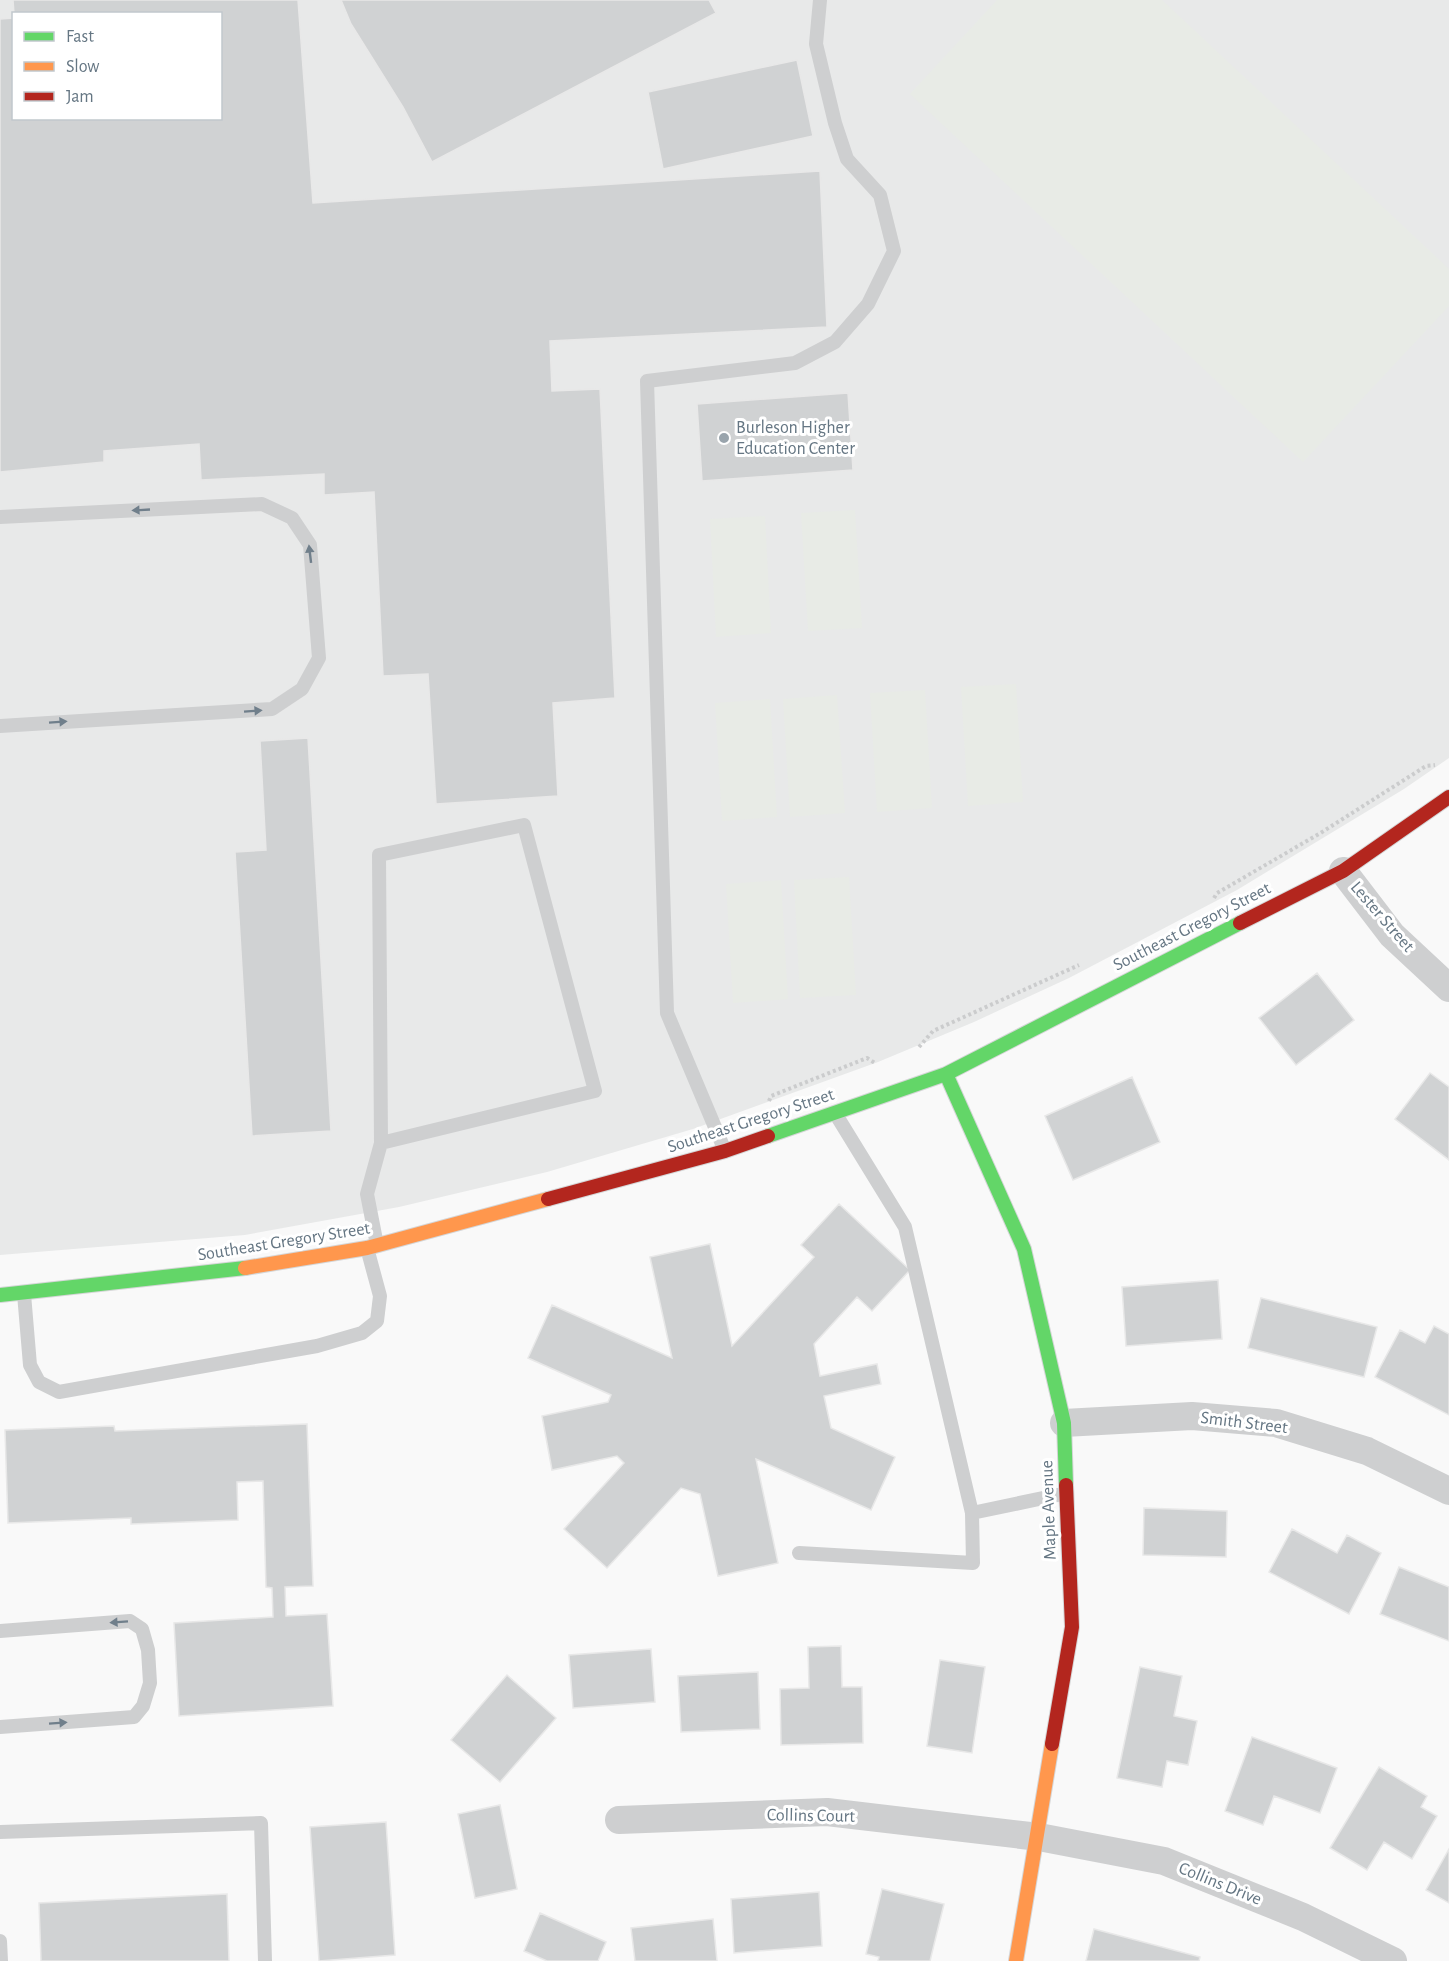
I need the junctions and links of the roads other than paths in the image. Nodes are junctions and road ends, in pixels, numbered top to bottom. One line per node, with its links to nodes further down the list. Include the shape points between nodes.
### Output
1 (820, 0): 10 (lane, via 816,44 835,123 847,159 880,195 894,251 868,304 835,342 795,363 646,381 667,1013)
2 (0, 517): 3 (lane, one-way to 2, via 272,709 302,689 319,658 310,545 292,518 262,504)
3 (0, 726)
4 (1449, 797): 5 (street, Southeast Gregory Street)
5 (1343, 871): 6 (street, Lester Street, via 1392,935); 7 (street, Southeast Gregory Street)
6 (1449, 988)
7 (946, 1074): 8 (street, Southeast Gregory Street); 14 (street, Maple Avenue, via 1024,1249)
8 (835, 1113): 10 (street, Southeast Gregory Street); 17 (lane, via 905,1227)
9 (381, 1143): 9 (lane, via 379,855 524,825 595,1090); 11 (lane, via 367,1194)
10 (725, 1151): 11 (street, Southeast Gregory Street)
11 (372, 1247): 12 (street, Southeast Gregory Street, via 233,1270); 12 (lane, via 380,1296 377,1321 362,1333 317,1346 59,1392 39,1382 30,1365)
12 (24, 1294): 13 (street, Southeast Gregory Street)
13 (0, 1295)
14 (1064, 1423): 15 (street, Smith Street, via 1192,1416 1276,1424 1367,1451); 16 (street, Maple Avenue)
15 (1449, 1491)
16 (1067, 1493): 17 (lane); 23 (street, Maple Avenue, via 1072,1627)
17 (972, 1513): 18 (lane, via 973,1563)
18 (799, 1553)
19 (0, 1631): 20 (lane, one-way to 19, via 134,1717 143,1706 150,1683 142,1629 130,1621)
20 (0, 1727)
21 (619, 1820): 23 (street, Collins Court, via 827,1812)
22 (0, 1832): 26 (lane, via 261,1823)
23 (1039, 1837): 27 (street, Maple Avenue); 28 (street, Collins Drive, via 1164,1862 1303,1917)
24 (0, 1941): 25 (lane)
25 (1, 1961)
26 (264, 1961)
27 (1016, 1961)
28 (1393, 1961)

